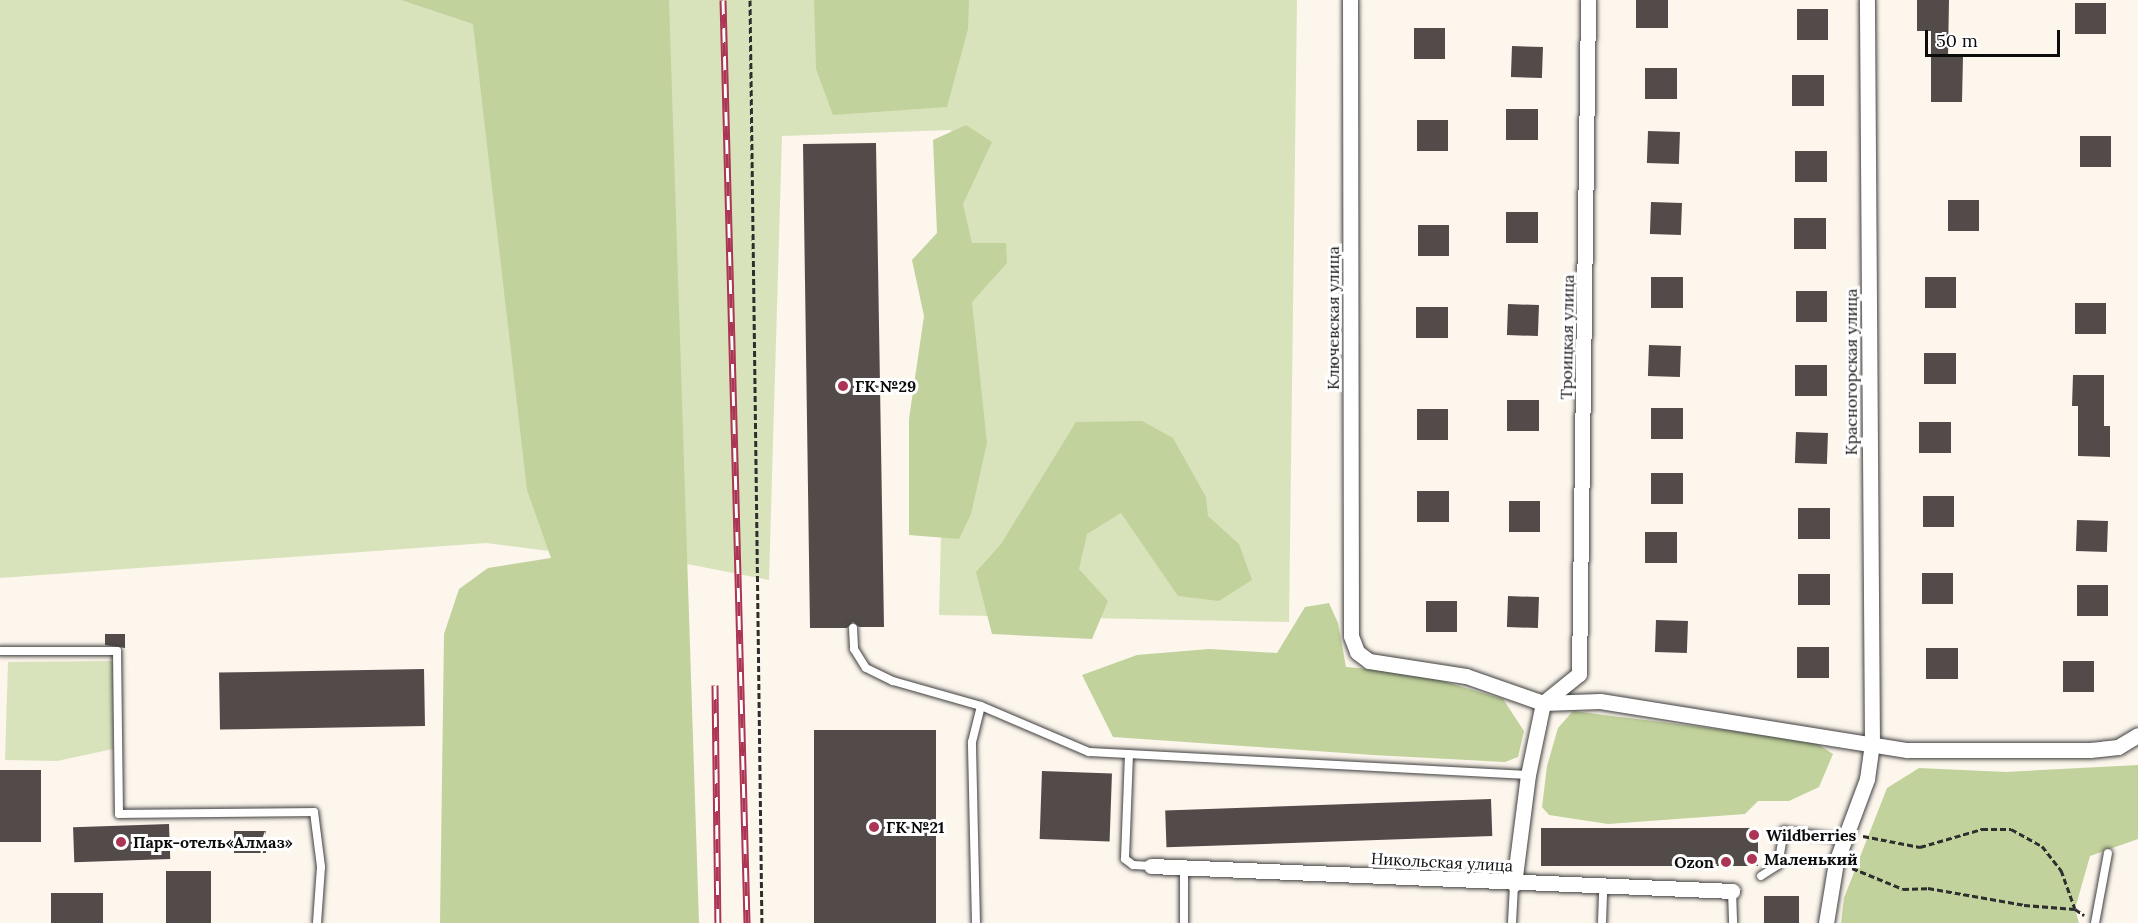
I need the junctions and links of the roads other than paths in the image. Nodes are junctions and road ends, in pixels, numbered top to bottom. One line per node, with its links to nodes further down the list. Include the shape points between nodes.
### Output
1 (1350, 0): 6 (street, Ключевская улица, via 1351,636 1357,652 1369,661 1466,676)
2 (1588, 0): 6 (street, Троицкая улица, via 1579,674)
3 (1867, 0): 9 (street, Красногорская улица)
4 (853, 627): 7 (lane, via 854,649 866,668 893,681)
5 (0, 651): 20 (lane, via 117,651 119,814 314,812 321,867)
6 (1543, 703): 9 (street, via 1600,701); 11 (street)
7 (981, 706): 10 (lane, via 1089,752); 21 (lane, via 972,742)
8 (2138, 735): 9 (street, via 2118,747 2090,750 1907,750)
9 (1872, 744): 12 (street, Красногорская улица, via 1867,779)
10 (1129, 754): 11 (lane); 14 (lane, via 1125,859 1133,865)
11 (1528, 775): 17 (street)
12 (1845, 835): 16 (lane, via 1784,831 1778,864); 26 (street, Красногорская улица)
13 (2108, 853): 27 (lane)
14 (1151, 866): 15 (street, Никольская улица)
15 (1184, 866): 17 (street, Никольская улица); 22 (lane)
16 (1761, 876)
17 (1514, 884): 18 (street, Никольская улица); 23 (lane)
18 (1603, 887): 19 (street, Никольская улица); 24 (lane)
19 (1732, 891): 25 (lane)
20 (317, 923)
21 (976, 923)
22 (1184, 923)
23 (1512, 923)
24 (1602, 923)
25 (1734, 923)
26 (1826, 923)
27 (2093, 923)

